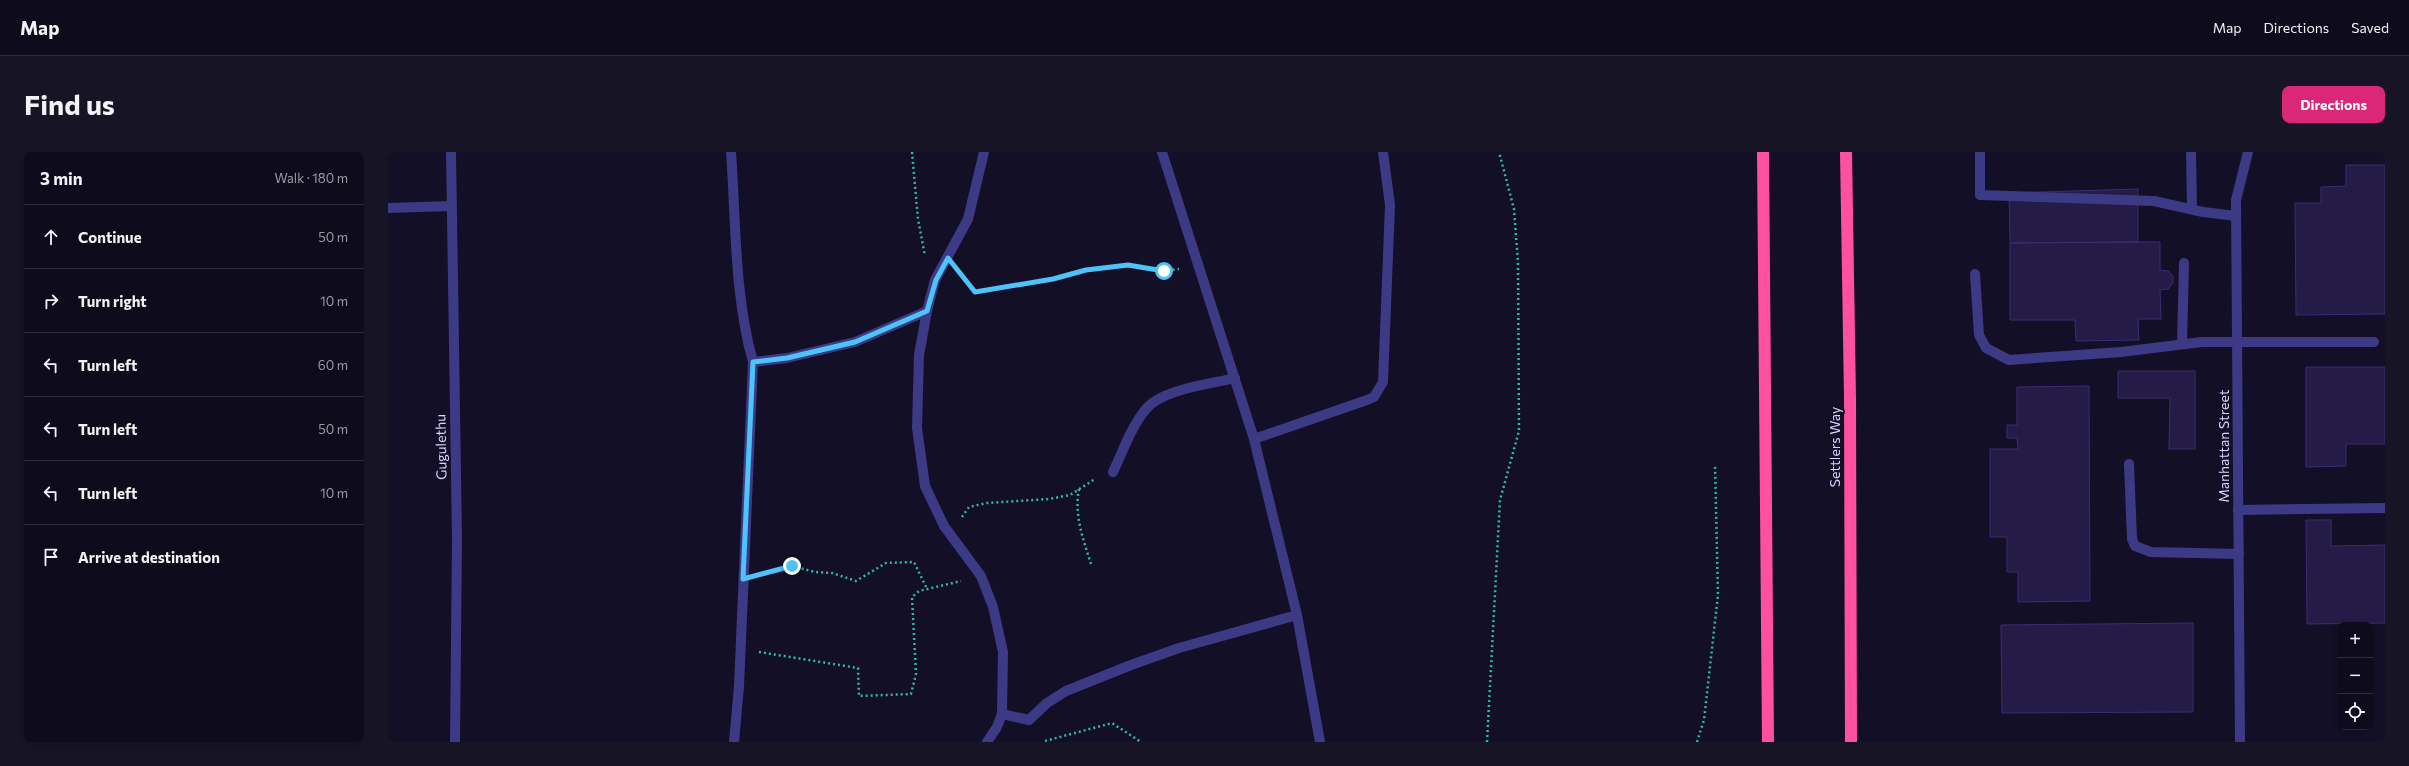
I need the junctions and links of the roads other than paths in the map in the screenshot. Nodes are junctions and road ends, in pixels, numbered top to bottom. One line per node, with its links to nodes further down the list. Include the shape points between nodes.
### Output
1 (451, 152): 12 (street, Gugulethu)
2 (731, 152): 22 (street, via 739,279 746,338)
3 (984, 152): 18 (street, via 968,219 936,280)
4 (1162, 152): 23 (street)
5 (1383, 152): 25 (street, via 1390,205 1384,382 1374,396 1367,400)
6 (1763, 152): 37 (highway)
7 (1846, 152): 24 (highway, Settlers Way)
8 (1853, 152): 24 (highway)
9 (1980, 152): 14 (street, via 1980,195 2154,201)
10 (2191, 152): 14 (street)
11 (2248, 152): 15 (street, Manhattan Street, via 2236,200)
12 (451, 206): 13 (street); 33 (street, Gugulethu, via 457,538)
13 (388, 208)
14 (2192, 210): 15 (street)
15 (2236, 216): 19 (street, Manhattan Street)
16 (2184, 263): 21 (street)
17 (1975, 274): 21 (street, via 1979,335 1986,348 2002,358 2009,360 2122,352)
18 (927, 311): 22 (street, via 855,342 787,358); 32 (street, via 919,355 917,428 925,486 944,526 981,576 993,607 1003,652)
19 (2237, 341): 20 (street); 21 (street); 29 (street, Manhattan Street)
20 (2374, 342)
21 (2182, 344)
22 (753, 362): 34 (street)
23 (1235, 378): 25 (street); 27 (street, via 1172,393 1151,404 1137,422)
24 (1850, 398): 38 (highway, Settlers Way)
25 (1254, 439): 31 (street)
26 (2129, 464): 30 (street, via 2132,539 2135,546 2151,552)
27 (1113, 472)
28 (2385, 508): 29 (street)
29 (2238, 510): 30 (street, Manhattan Street)
30 (2239, 554): 39 (street, Manhattan Street)
31 (1297, 615): 32 (street, via 1179,648 1131,665 1066,691 1047,703 1029,720); 36 (street)
32 (1002, 714): 35 (street)
33 (455, 742)
34 (734, 742)
35 (987, 742)
36 (1320, 742)
37 (1768, 742)
38 (1851, 742)
39 (2240, 742)

